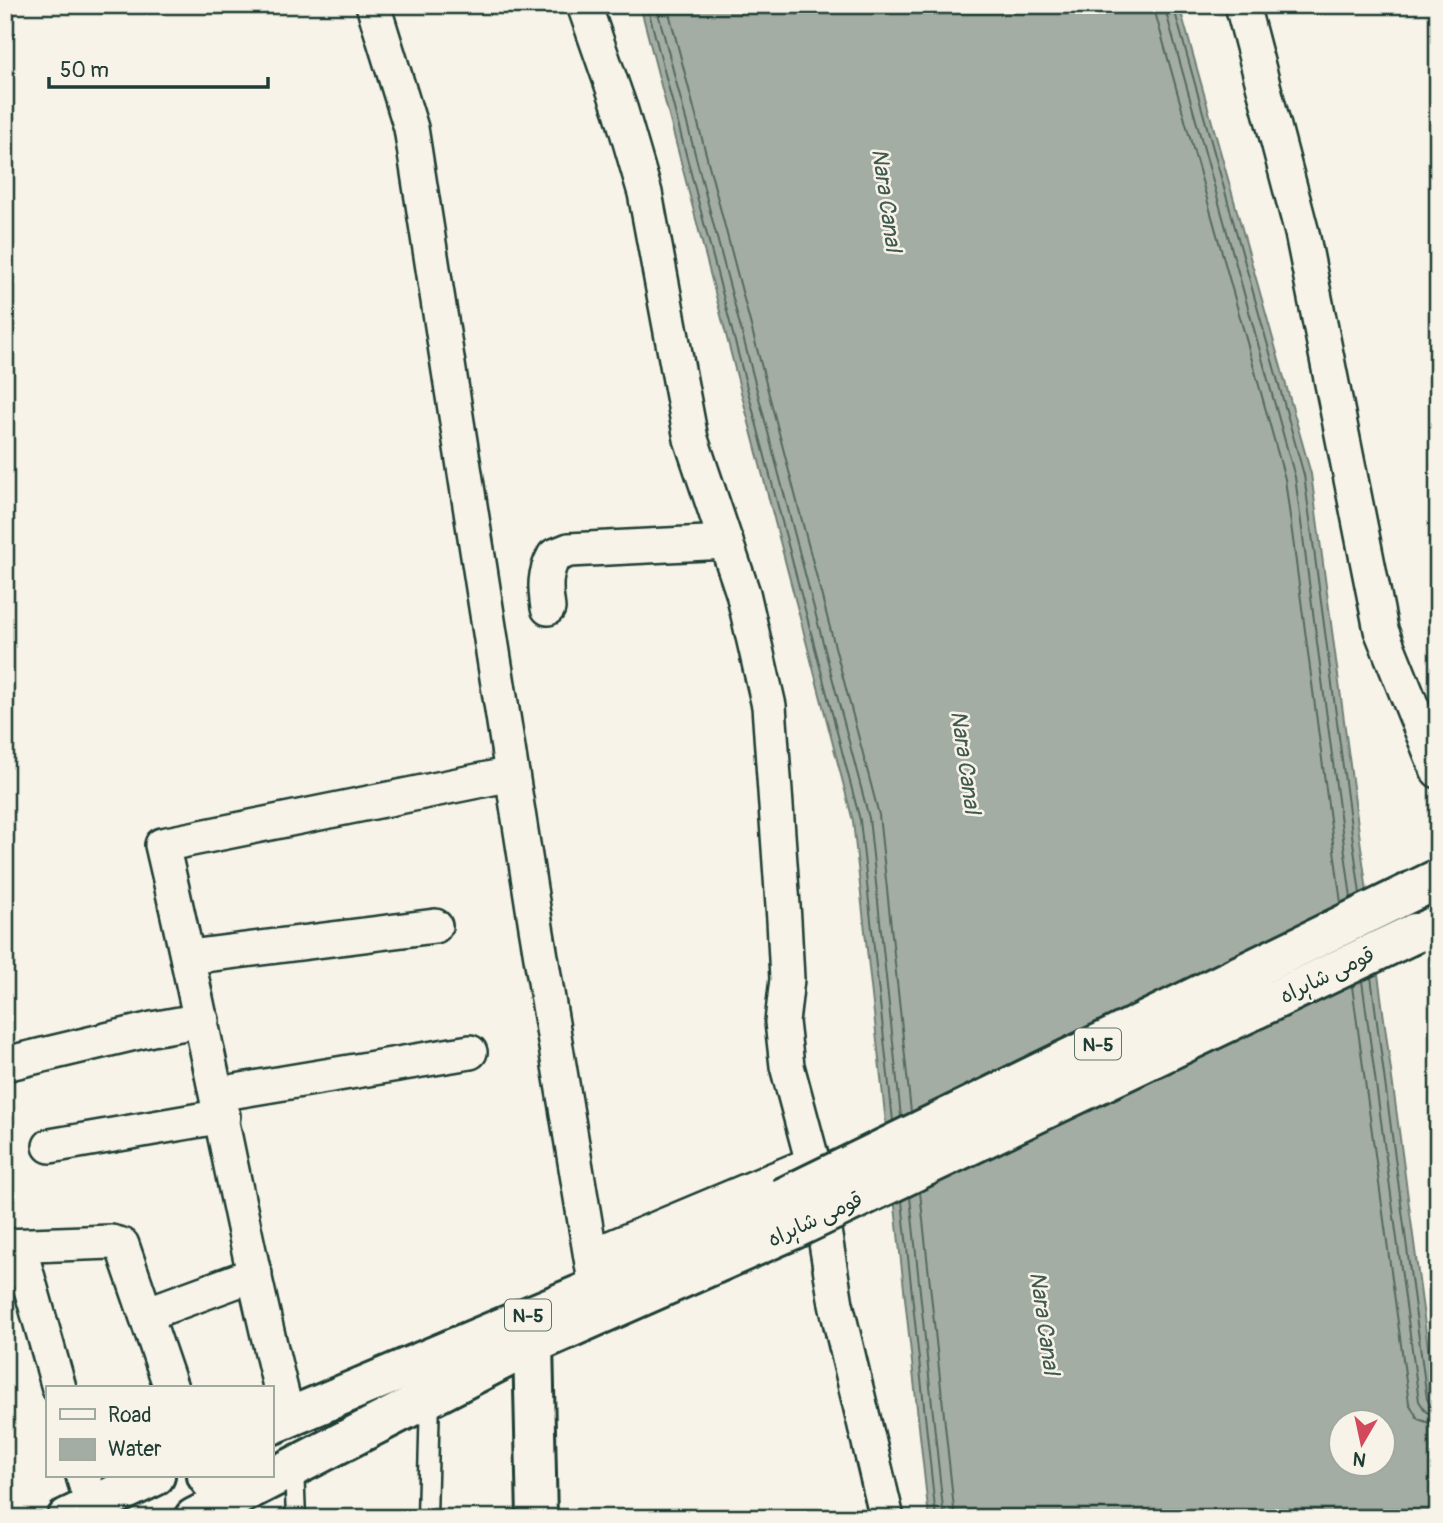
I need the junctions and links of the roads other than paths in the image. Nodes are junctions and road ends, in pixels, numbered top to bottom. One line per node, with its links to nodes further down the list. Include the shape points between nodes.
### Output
1 (373, 5): 7 (street, via 411,128)
2 (584, 5): 4 (street, via 645,193 691,439)
3 (1242, 5): 6 (street, via 1302,233 1381,630)
4 (726, 542): 5 (street, via 569,550 554,556 548,567 544,584); 17 (street, via 743,593 769,706 787,979 782,1023 787,1066)
5 (548, 608)
6 (1436, 757)
7 (512, 774): 11 (street, via 162,845); 20 (street)
8 (1425, 885): 18 (main road, قومی شاہراہ / N-5, bridge)
9 (435, 926): 11 (street)
10 (1426, 927): 18 (main road, قومی شاہراہ / N-5, bridge)
11 (189, 957): 12 (street)
12 (202, 1020): 14 (street); 15 (street)
13 (470, 1052): 15 (street)
14 (5, 1064)
15 (220, 1105): 16 (street); 21 (street)
16 (50, 1146)
17 (813, 1163): 20 (street); 37 (street, via 836,1304)
18 (788, 1213): 20 (main road, قومی شاہراہ / N-5); 23 (main road, قومی شاہراہ / N-5)
19 (12, 1246): 22 (street, via 122,1245); 24 (street)
20 (593, 1272): 23 (main road, قومی شاہراہ / N-5)
21 (255, 1274): 22 (street); 27 (street)
22 (146, 1314): 25 (street)
23 (533, 1329): 26 (main road, قومی شاہراہ / N-5); 27 (main road, قومی شاہراہ / N-5); 36 (main road)
24 (58, 1386)
25 (170, 1386)
26 (430, 1397): 28 (main road, قومی شاہراہ / N-5); 35 (lane)
27 (280, 1422)
28 (294, 1467): 29 (main road, قومی شاہراہ / N-5); 34 (lane)
29 (273, 1475)
30 (149, 1478): 33 (main road)
31 (264, 1478): 32 (main road, قومی شاہراہ / N-5)
32 (209, 1498)
33 (81, 1500)
34 (296, 1518)
35 (427, 1518)
36 (537, 1518)
37 (887, 1518)

